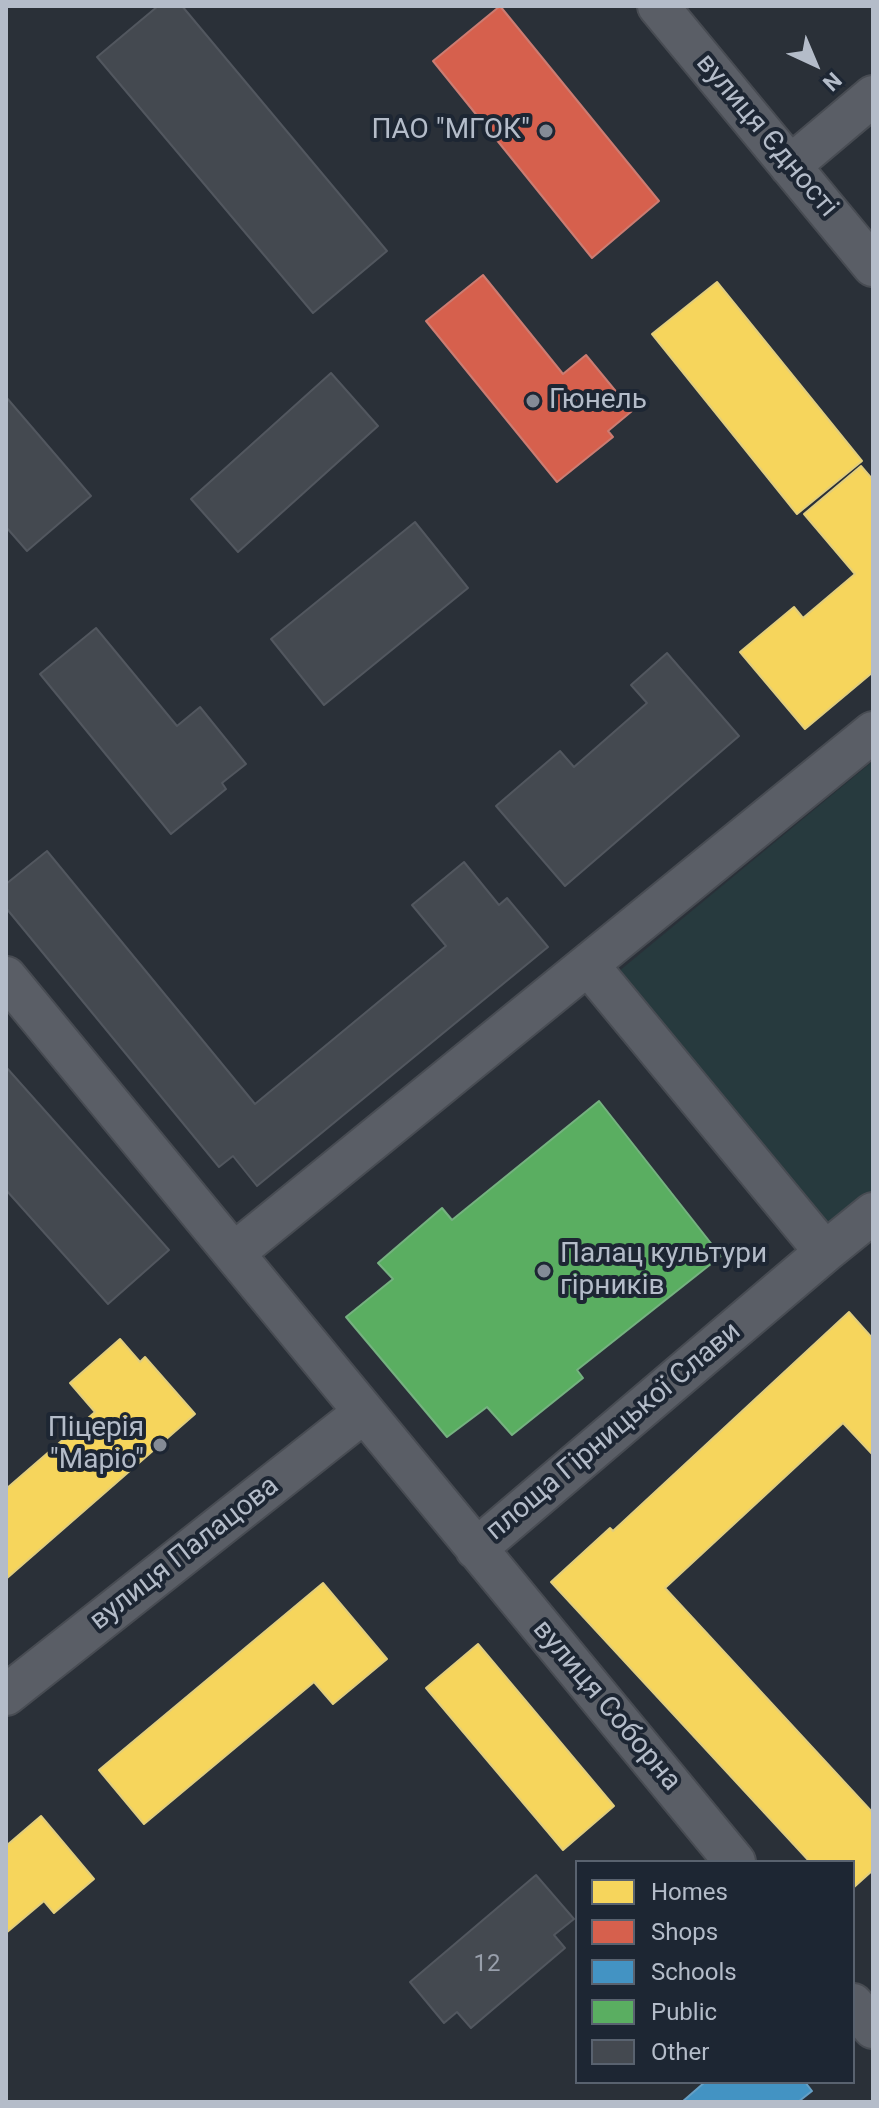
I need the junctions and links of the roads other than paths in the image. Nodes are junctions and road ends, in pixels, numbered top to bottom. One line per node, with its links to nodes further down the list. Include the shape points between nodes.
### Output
1 (658, 6): 3 (street, вулиця Єдності)
2 (873, 96): 3 (street)
3 (790, 166): 4 (street, вулиця Єдності)
4 (873, 266)
5 (873, 732): 6 (street)
6 (589, 966): 9 (street); 10 (street)
7 (6, 977): 10 (street, вулиця Соборна)
8 (873, 1213): 9 (street, площа Гірницької Слави)
9 (825, 1252): 12 (street, площа Гірницької Слави)
10 (234, 1253): 11 (street, вулиця Соборна)
11 (363, 1413): 12 (street, вулиця Соборна); 13 (street, вулиця Палацова)
12 (476, 1549): 14 (street, вулиця Соборна)
13 (6, 1695)
14 (733, 1860)
15 (855, 2006): 16 (street)
16 (873, 2028)

